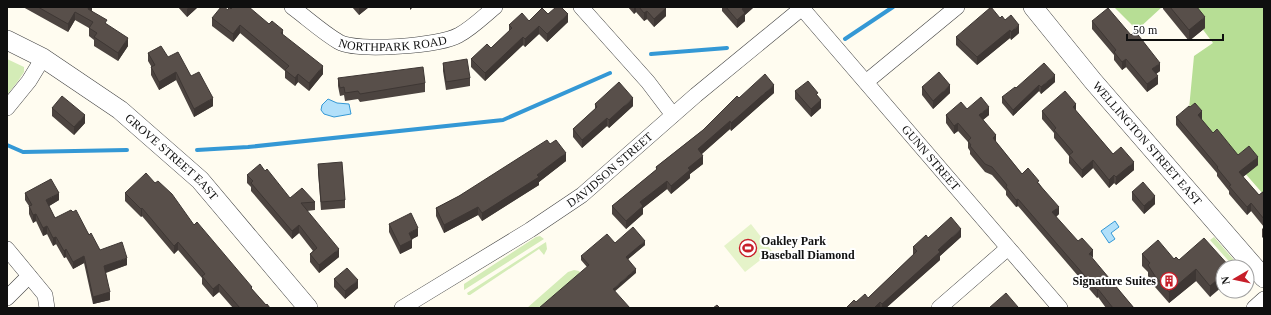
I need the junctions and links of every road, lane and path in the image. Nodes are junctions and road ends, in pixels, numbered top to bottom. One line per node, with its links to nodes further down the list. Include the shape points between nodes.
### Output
1 (292, 7): 2 (street, NORTHPARK ROAD, via 339,42 351,46 373,47 445,41 459,35)
2 (495, 7)
3 (581, 7): 11 (street, via 648,82)
4 (957, 7): 9 (street)
5 (1033, 7): 15 (street, WELLINGTON STREET EAST, via 1093,81)
6 (801, 8): 9 (street, GUNN STREET); 11 (street, DAVIDSON STREET)
7 (7, 40): 8 (street, GROVE STREET EAST)
8 (43, 58): 10 (street, via 29,81); 19 (street, GROVE STREET EAST, via 120,110 200,180)
9 (866, 82): 12 (street, GUNN STREET)
10 (7, 108)
11 (672, 115): 20 (street, DAVIDSON STREET, via 577,199)
12 (1008, 248): 21 (street); 22 (street, GUNN STREET)
13 (7, 249): 14 (street)
14 (29, 276): 16 (street); 18 (street, via 45,294)
15 (1264, 278)
16 (7, 298)
17 (1264, 299): 23 (street)
18 (47, 308)
19 (308, 308)
20 (402, 308)
21 (939, 308)
22 (1060, 308)
23 (1254, 308)

